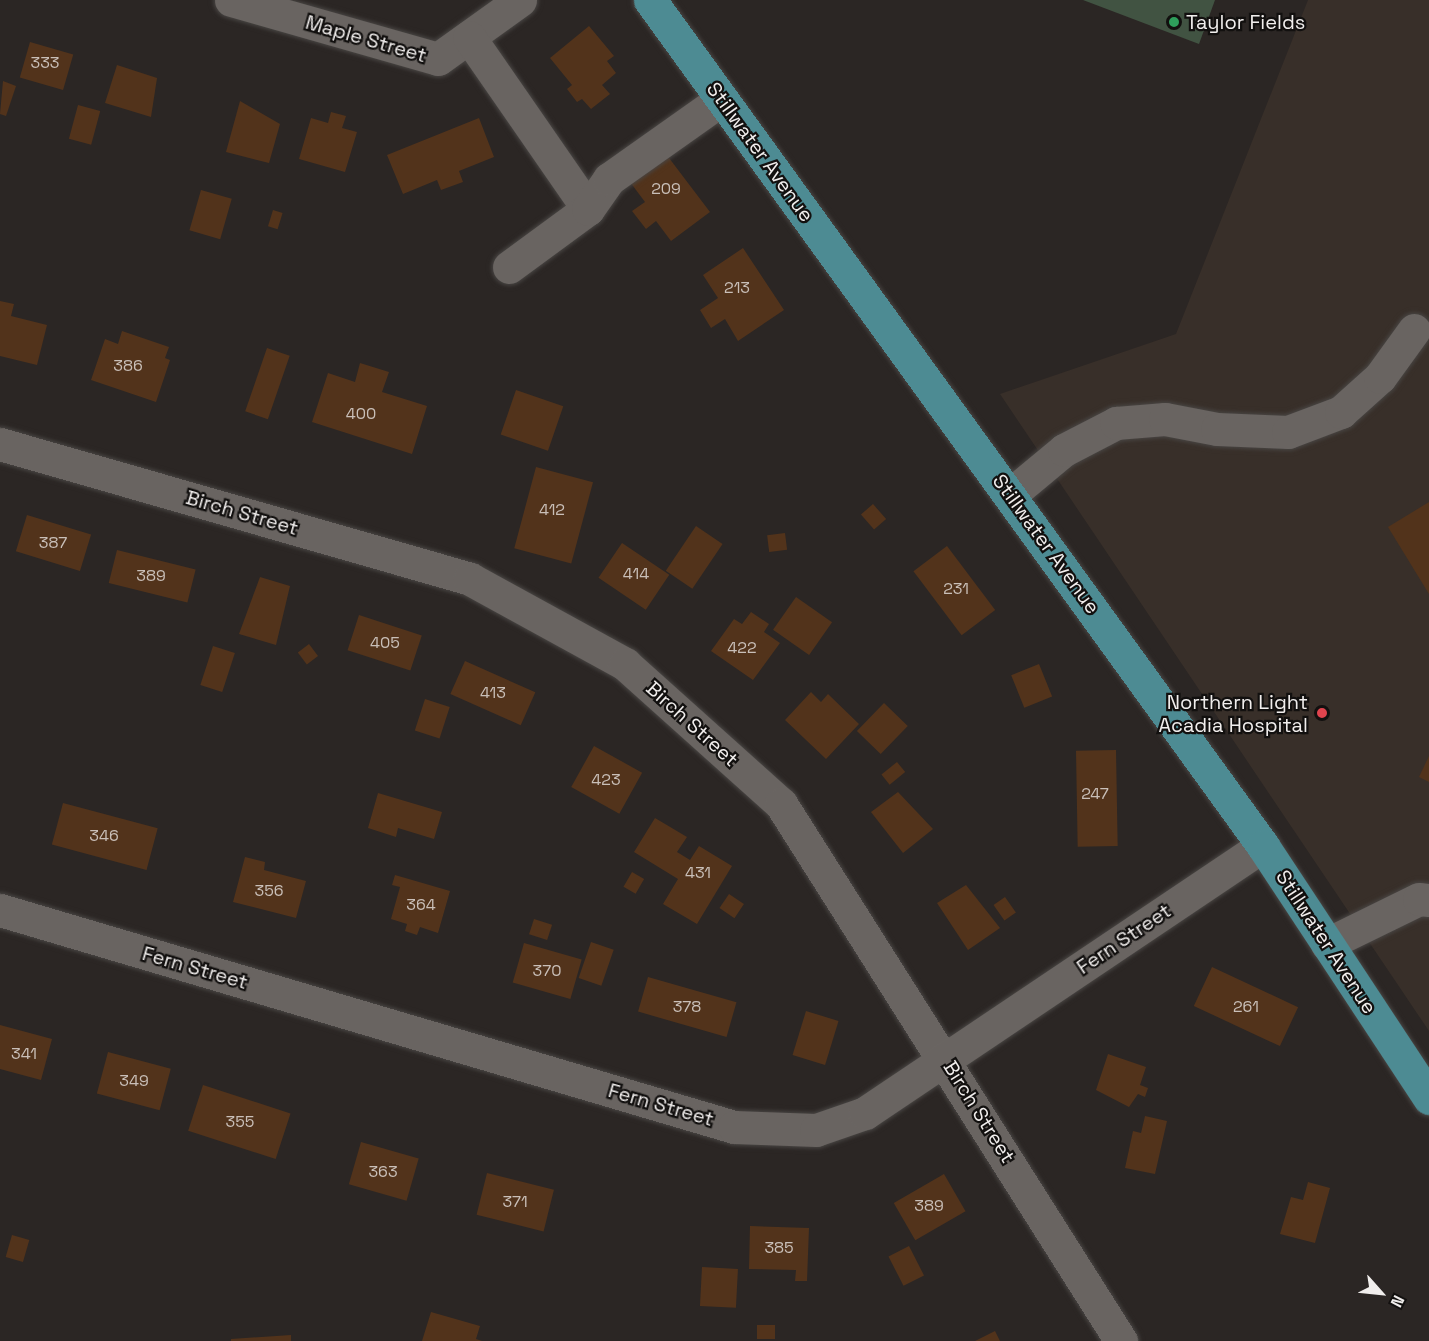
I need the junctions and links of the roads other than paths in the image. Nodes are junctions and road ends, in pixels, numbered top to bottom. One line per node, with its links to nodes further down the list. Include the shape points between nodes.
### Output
1 (231, 0): 4 (street, Maple Street, via 438,59)
2 (520, 0): 4 (street, Maple Street)
3 (650, 0): 5 (main road, Stillwater Avenue)
4 (469, 37): 6 (street)
5 (722, 99): 6 (street, via 609,179); 10 (main road, Stillwater Avenue)
6 (588, 208): 7 (street)
7 (509, 267)
8 (1414, 330): 10 (street, via 1380,377 1341,412 1288,432 1217,429 1165,418 1116,423 1064,450)
9 (0, 444): 15 (street, Birch Street, via 470,579 626,664 781,804)
10 (1011, 494): 11 (main road, Stillwater Avenue)
11 (1263, 846): 14 (main road, Stillwater Avenue); 15 (street, Fern Street)
12 (1429, 900): 14 (street, via 1419,899)
13 (0, 910): 15 (street, Fern Street, via 734,1127 816,1130 865,1113)
14 (1327, 944): 16 (main road, Stillwater Avenue)
15 (945, 1058): 17 (street, Birch Street)
16 (1429, 1098)
17 (1121, 1341)

